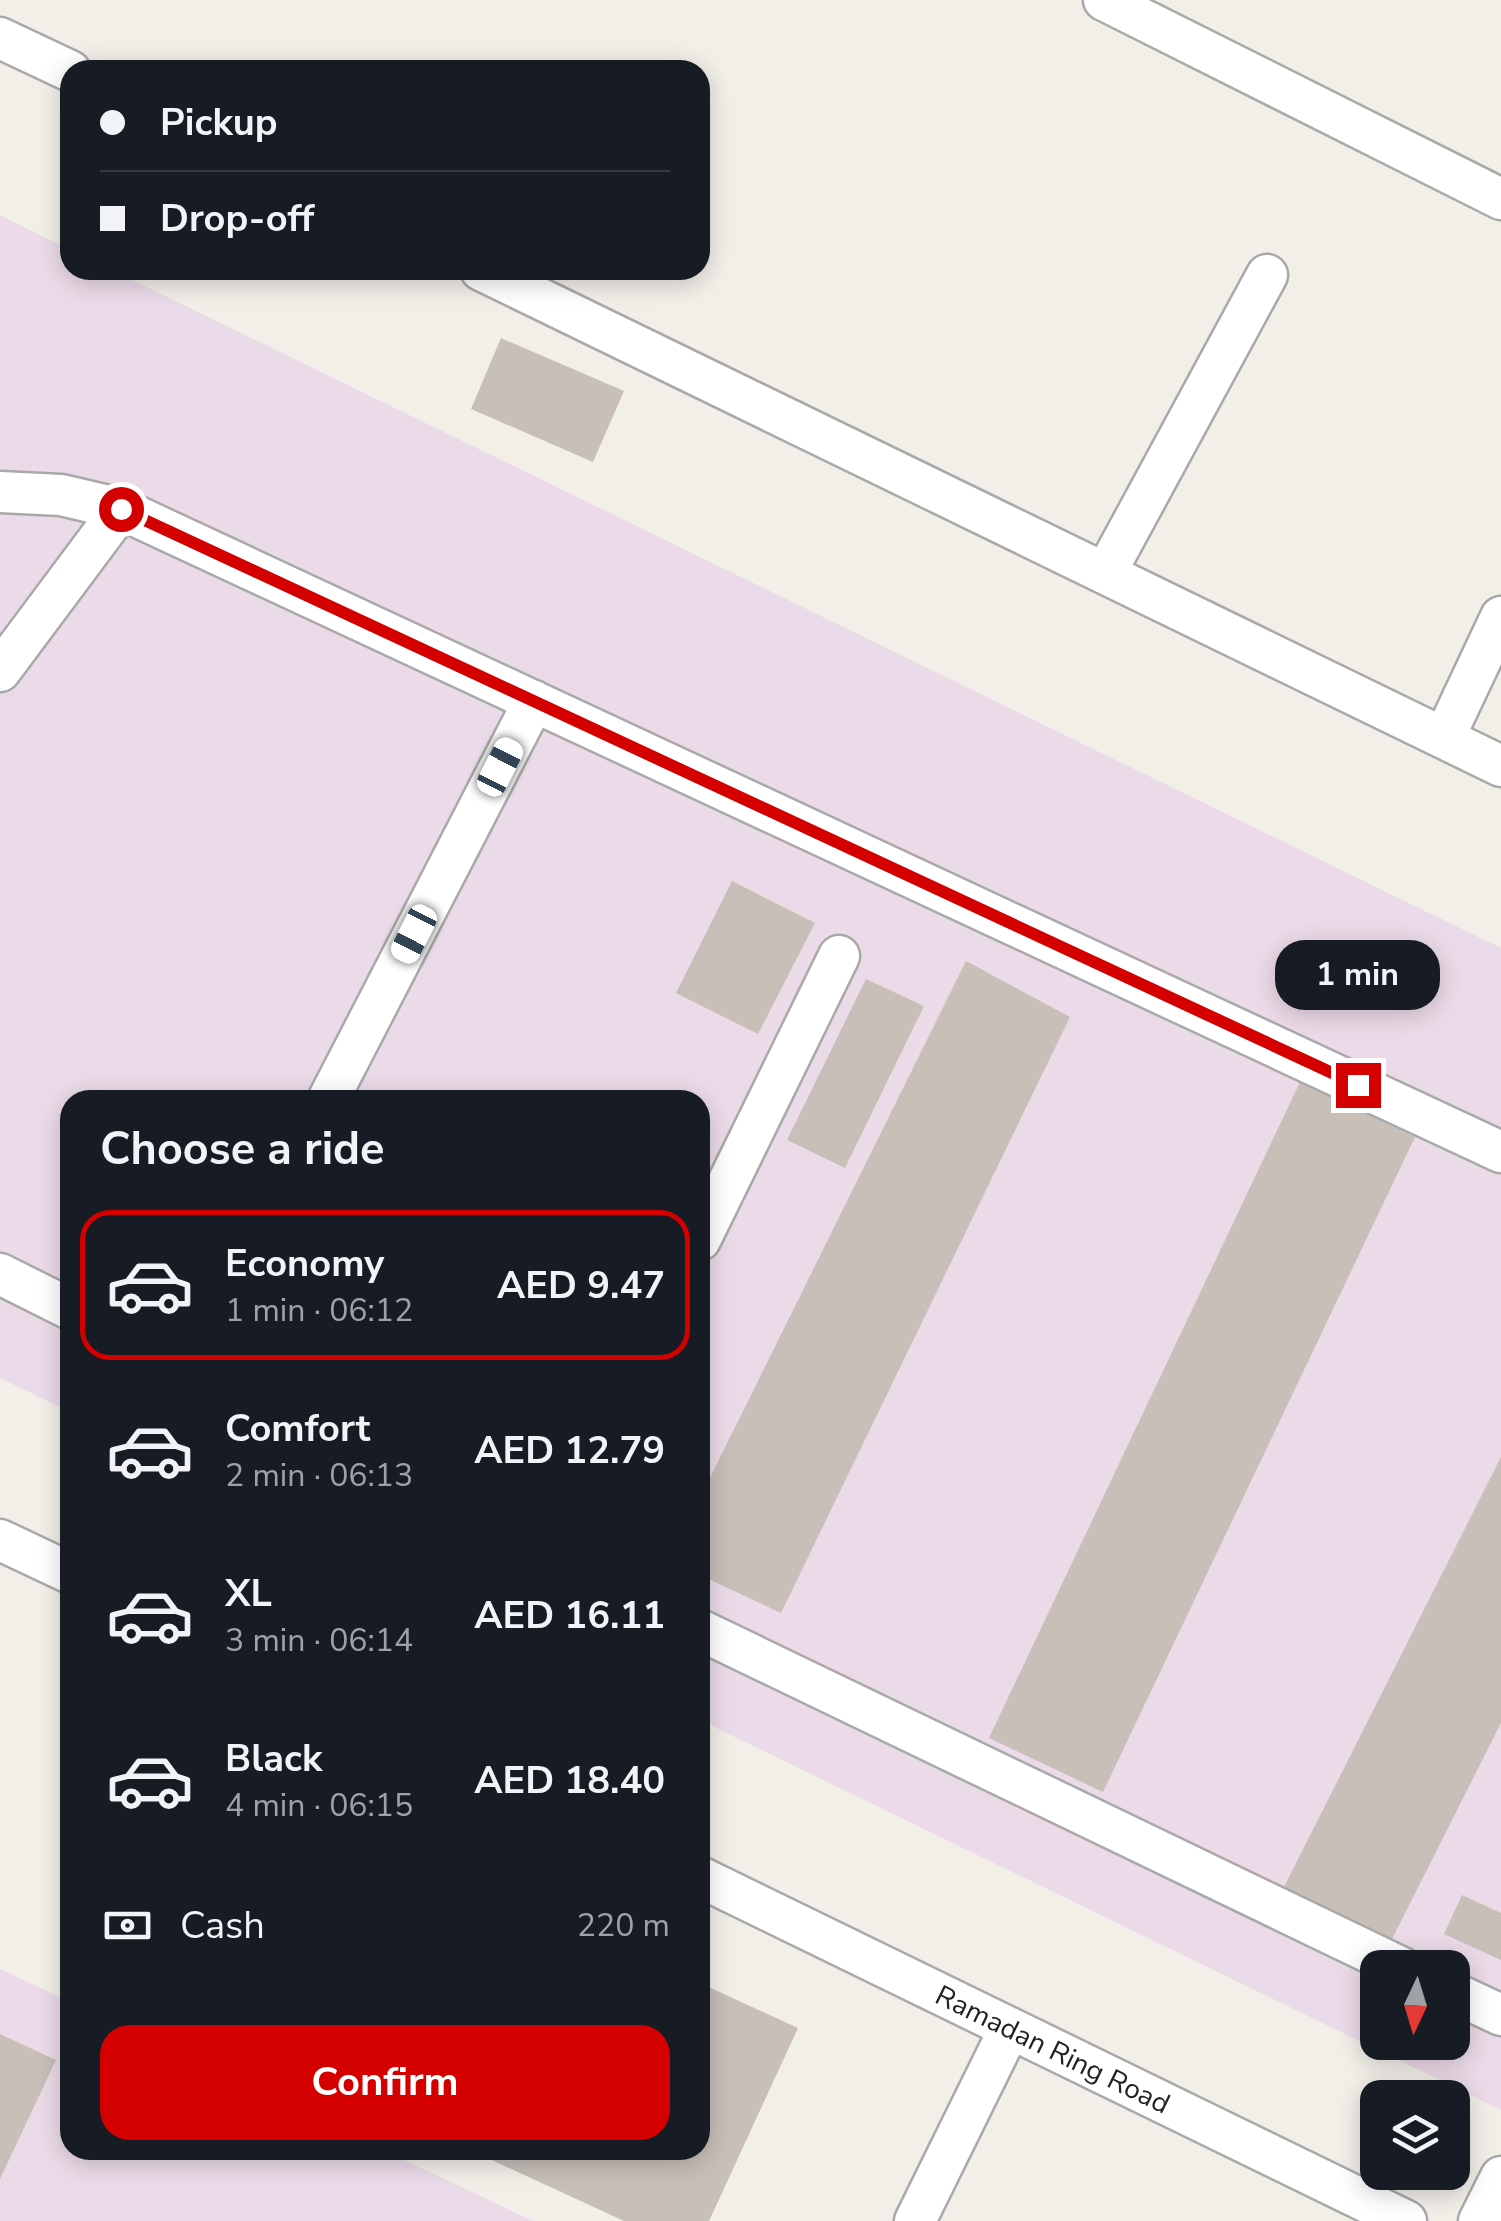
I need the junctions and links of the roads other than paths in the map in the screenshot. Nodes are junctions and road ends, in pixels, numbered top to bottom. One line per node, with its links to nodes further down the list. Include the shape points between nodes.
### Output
1 (1104, 0): 4 (street)
2 (0, 38): 3 (street)
3 (60, 66)
4 (1501, 200)
5 (1267, 275): 9 (street)
6 (502, 280): 9 (street)
7 (0, 492): 8 (street, via 61,495)
8 (121, 509): 11 (street); 12 (street)
9 (1106, 572): 13 (street)
10 (1501, 617): 13 (street)
11 (0, 671)
12 (534, 700): 16 (street); 17 (street)
13 (1444, 738): 14 (street)
14 (1501, 766)
15 (839, 956): 18 (street)
16 (333, 1090)
17 (1501, 1152)
18 (710, 1220)
19 (0, 1274): 20 (street)
20 (60, 1304)
21 (0, 1540): 22 (street)
22 (60, 1569)
23 (710, 1635): 25 (street)
24 (710, 1882): 28 (street, Ramadan Ring Road)
25 (1365, 1950)
26 (1470, 2000): 27 (street)
27 (1501, 2015)
28 (1010, 2028): 30 (street); 31 (street, Ramadan Ring Road)
29 (1501, 2176): 32 (street)
30 (916, 2221)
31 (1406, 2221)
32 (1479, 2221)

